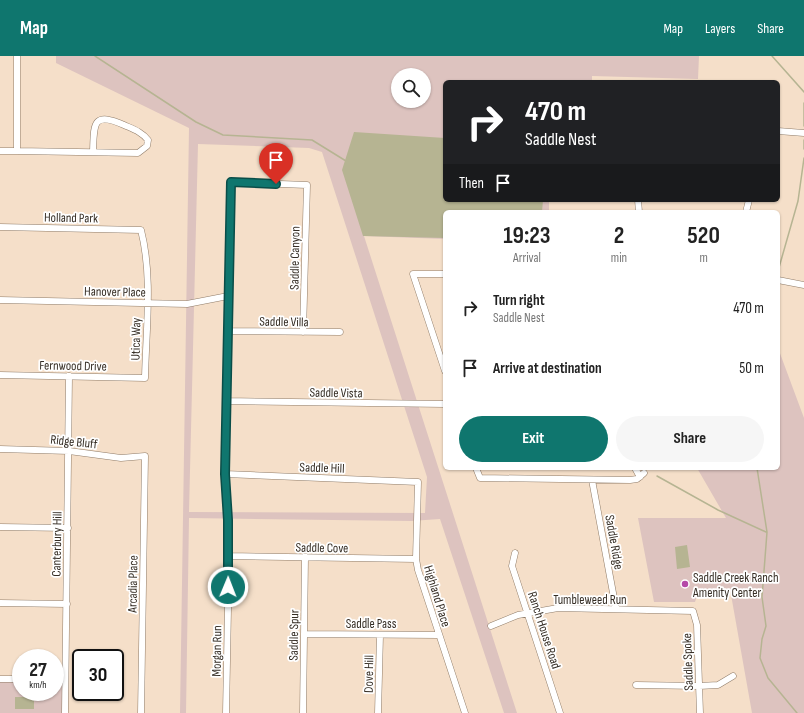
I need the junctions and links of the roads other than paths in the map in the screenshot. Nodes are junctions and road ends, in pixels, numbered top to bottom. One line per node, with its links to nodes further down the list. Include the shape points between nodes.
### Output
1 (17, 56): 5 (street)
2 (780, 131): 3 (street)
3 (804, 133)
4 (0, 151): 5 (street)
5 (17, 151): 6 (street)
6 (93, 152): 6 (street, via 138,152 147,146 148,140 138,131 103,118 95,127)
7 (231, 182): 13 (street, Morgan Run); 17 (street, Saddle Canyon, via 307,185)
8 (0, 227): 9 (street, Holland Park)
9 (141, 230): 15 (street, Utica Way, via 147,256)
10 (443, 274): 19 (street, via 413,274)
11 (780, 281): 12 (street)
12 (804, 285)
13 (228, 296): 15 (street, Hanover Place, via 190,303); 16 (street, Morgan Run)
14 (0, 300): 15 (street, Hanover Place)
15 (147, 303): 22 (street, Utica Way)
16 (228, 331): 17 (street, Saddle Villa); 23 (street, Morgan Run)
17 (303, 332): 18 (street, Saddle Villa)
18 (340, 332)
19 (443, 365)
20 (0, 375): 21 (street, Fernwood Drive)
21 (69, 376): 22 (street, Fernwood Drive); 26 (street, Canterbury Hill)
22 (146, 378)
23 (226, 402): 24 (street, Saddle Vista); 30 (street, Morgan Run)
24 (443, 404)
25 (0, 449): 26 (street, Ridge Bluff)
26 (69, 451): 27 (street, Ridge Bluff, via 121,458); 34 (street, Canterbury Hill)
27 (145, 456): 55 (street, Arcadia Place)
28 (477, 470): 31 (street, via 480,478)
29 (637, 470): 31 (street, via 642,475 630,480)
30 (225, 474): 32 (street, Saddle Hill); 36 (street, Morgan Run)
31 (592, 480): 41 (street, Saddle Ridge)
32 (418, 482): 38 (street, Highland Place)
33 (0, 527): 34 (street)
34 (68, 528): 40 (street, Canterbury Hill)
35 (514, 553): 43 (street, Ranch House Road, via 512,566)
36 (229, 556): 37 (street, Saddle Cove); 56 (street, Morgan Run)
37 (305, 557): 38 (street, Saddle Cove); 45 (street, Saddle Spur)
38 (416, 559): 47 (street, Highland Place)
39 (0, 603): 40 (street)
40 (67, 604): 51 (street, Canterbury Hill)
41 (616, 609): 42 (street, Tumbleweed Run); 43 (street, Tumbleweed Run, via 558,608)
42 (693, 611): 53 (street, Saddle Spoke, via 697,625)
43 (527, 613): 44 (street, Tumbleweed Run); 60 (street, Ranch House Road)
44 (490, 626)
45 (304, 634): 46 (street, Saddle Pass); 57 (street, Saddle Spur)
46 (380, 635): 47 (street, Saddle Pass); 58 (street, Dove Hill)
47 (439, 635): 59 (street, Highland Place)
48 (733, 676): 53 (street, via 718,685)
49 (0, 679): 50 (street)
50 (12, 679)
51 (65, 680): 54 (street, Canterbury Hill)
52 (636, 685): 53 (street)
53 (699, 686): 61 (street, Saddle Spoke)
54 (65, 713)
55 (141, 713)
56 (226, 713)
57 (303, 713)
58 (378, 713)
59 (465, 713)
60 (560, 713)
61 (700, 713)

